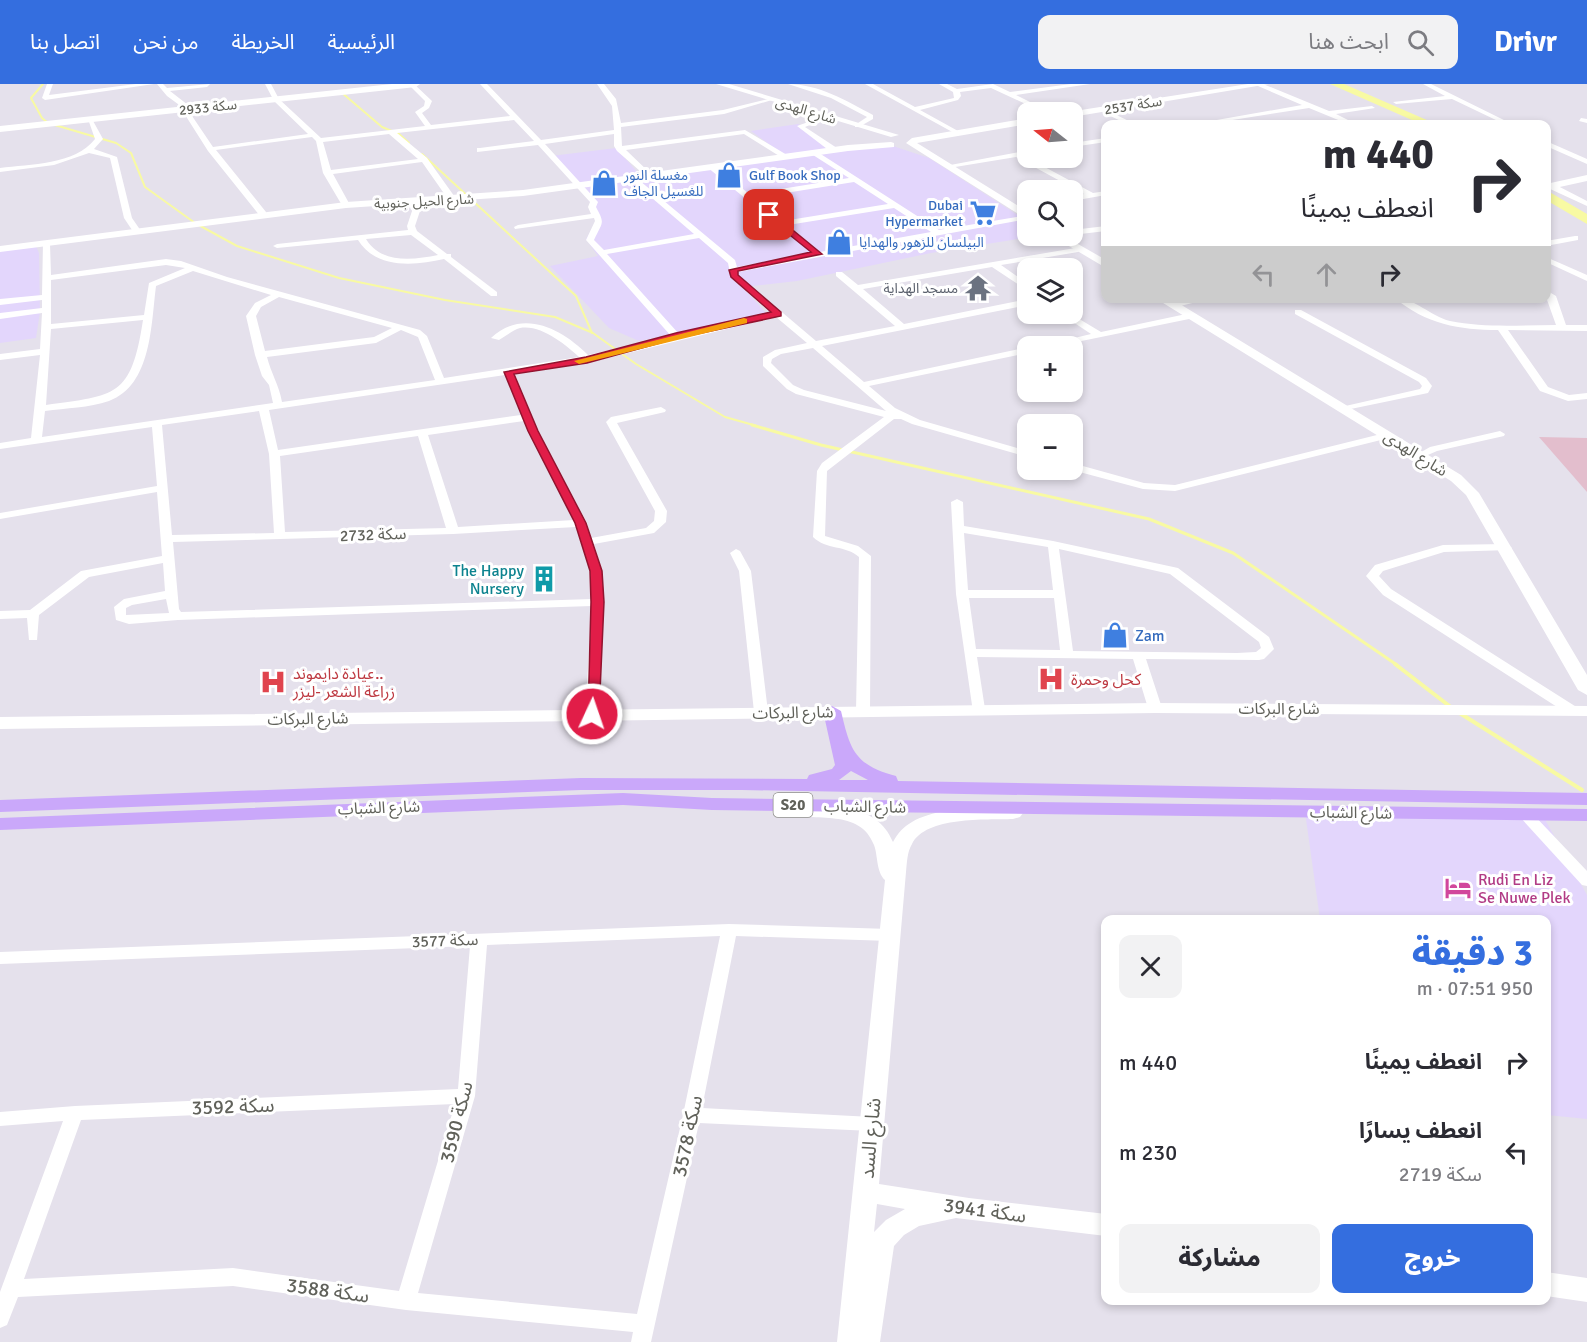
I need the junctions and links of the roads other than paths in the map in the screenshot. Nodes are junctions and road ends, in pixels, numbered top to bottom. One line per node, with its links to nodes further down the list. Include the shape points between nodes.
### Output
1 (50, 84): 2 (street, via 44,98)
2 (151, 84)
3 (268, 84): 23 (street)
4 (411, 84): 5 (street, سكة 2933); 17 (street, سكة 2933); 44 (street, via 429,101 418,112)
5 (416, 84)
6 (483, 84): 35 (street)
7 (600, 84): 45 (street, via 615,103)
8 (720, 84): 22 (street, شارع الهدى)
9 (791, 84): 43 (street, via 833,97 871,116)
10 (868, 84): 28 (street)
11 (942, 84): 19 (street)
12 (1083, 84): 20 (street)
13 (1263, 84): 26 (street); 30 (street, سكة 2537)
14 (1426, 84): 21 (street)
15 (207, 85): 18 (street)
16 (990, 85): 19 (street); 20 (street)
17 (374, 86): 23 (street, سكة 2933)
18 (162, 87): 29 (street, via 186,106)
19 (956, 91): 28 (street, via 958,96 951,102)
20 (1007, 94): 24 (street)
21 (1453, 97): 25 (street); 41 (street)
22 (770, 99): 34 (street, شارع الهدى); 45 (street, via 724,112)
23 (276, 100): 29 (street, سكة 2933); 49 (street)
24 (1025, 102)
25 (1396, 102)
26 (1308, 106): 32 (street); 33 (street)
27 (1372, 108): 32 (street)
28 (914, 109): 48 (street)
29 (185, 110): 36 (street, سكة 2933); 59 (street)
30 (1102, 110): 31 (street, سكة 2537); 37 (street)
31 (1083, 113)
32 (1327, 113): 40 (street)
33 (1254, 116): 38 (street); 39 (street)
34 (827, 117): 43 (street, شارع الهدى); 61 (street, via 800,126)
35 (514, 118): 44 (street); 51 (street)
36 (90, 120): 46 (street, سكة 2933); 58 (street, via 99,139)
37 (1123, 120)
38 (1226, 120)
39 (1263, 120)
40 (1344, 120)
41 (1499, 120)
42 (1017, 123): 48 (street)
43 (856, 126): 50 (street, شارع الهدى); 52 (street, شارع الهدى)
44 (429, 127): 47 (street)
45 (618, 128): 51 (street); 57 (street)
46 (0, 129)
47 (391, 132): 49 (street); 66 (street)
48 (956, 132): 52 (street)
49 (317, 138): 59 (street); 72 (street)
50 (881, 140): 52 (street); 56 (street)
51 (541, 141): 60 (street); 77 (street)
52 (901, 141): 56 (street); 65 (street, شارع الهدى); 65 (street, شارع الهدى)
53 (1101, 141): 54 (street)
54 (1083, 143)
55 (1551, 147): 67 (street)
56 (848, 148): 61 (street, شارع الحيل جنوبية)
57 (620, 149): 64 (street, via 745,132); 73 (street)
58 (88, 150): 71 (street, via 51,163); 96 (street, via 113,157 128,218)
59 (211, 150): 90 (street)
60 (480, 150)
61 (834, 150): 62 (street, شارع الحيل جنوبية)
62 (816, 153): 64 (street, شارع الحيل جنوبية); 76 (street)
63 (1017, 155): 68 (street)
64 (784, 157): 69 (street, شارع الحيل جنوبية)
65 (931, 157): 68 (street, شارع الهدى)
66 (424, 160): 72 (street); 84 (street)
67 (1587, 162)
68 (949, 166): 89 (street, شارع الهدى)
69 (711, 167): 73 (street, شارع الحيل جنوبية); 82 (street)
70 (1042, 168): 81 (street)
71 (0, 170)
72 (327, 173): 87 (street)
73 (648, 176): 74 (street, شارع الحيل جنوبية)
74 (634, 178): 77 (street, شارع الحيل جنوبية); 100 (street)
75 (1587, 178): 78 (street)
76 (856, 179): 82 (street); 88 (street)
77 (581, 185): 84 (street, شارع الحيل جنوبية); 91 (street)
78 (1551, 187)
79 (1551, 188): 86 (street)
80 (1101, 194): 81 (street)
81 (1091, 195): 83 (street)
82 (748, 197): 93 (street)
83 (1083, 197)
84 (453, 200): 85 (street, شارع الحيل جنوبية)
85 (419, 202): 87 (street, شارع الحيل جنوبية); 98 (street, via 411,226)
86 (1587, 204)
87 (346, 205): 90 (street, شارع الحيل جنوبية)
88 (895, 205): 93 (street); 99 (street)
89 (1015, 209)
90 (263, 214): 96 (street, شارع الحيل جنوبية)
91 (598, 215): 94 (street); 109 (street, via 590,240)
92 (1017, 219): 99 (street)
93 (781, 224): 110 (street)
94 (519, 226)
95 (1101, 229): 97 (street)
96 (137, 231): 104 (street, شارع الحيل جنوبية)
97 (1083, 231)
98 (413, 232): 101 (street); 111 (street)
99 (938, 233): 110 (street)
100 (700, 235): 109 (street); 116 (street, via 732,262)
101 (360, 238): 105 (street); 111 (street, via 367,249 392,259 418,262)
102 (1575, 238): 103 (street)
103 (1551, 243)
104 (45, 244): 107 (street, شارع الحيل جنوبية); 118 (street)
105 (277, 246)
106 (1073, 246): 108 (street)
107 (0, 249)
108 (1078, 249): 113 (street); 114 (street)
109 (601, 253): 143 (street)
110 (818, 254): 116 (street)
111 (448, 256): 123 (street)
112 (1551, 261): 119 (street)
113 (1101, 262)
114 (994, 264): 120 (street); 121 (street)
115 (193, 268): 118 (street, via 166,262); 122 (street); 135 (street, via 152,285)
116 (733, 270): 132 (street, via 734,276)
117 (839, 274): 121 (street)
118 (47, 278): 125 (street)
119 (1587, 278)
120 (1017, 280)
121 (856, 288): 139 (street)
122 (280, 293): 138 (street); 150 (street, via 253,309 251,316)
123 (494, 294)
124 (1551, 295): 141 (street)
125 (46, 297): 126 (street); 130 (street)
126 (0, 302)
127 (1168, 303): 134 (street, شارع الهدى)
128 (1407, 303): 140 (street, via 1447,324)
129 (1017, 304): 139 (street)
130 (46, 310): 133 (street); 137 (street)
131 (1298, 312): 160 (street, via 1423,380 1427,387 1424,391)
132 (777, 314): 143 (street); 147 (street)
133 (0, 316)
134 (1191, 316): 144 (street); 160 (street, شارع الهدى)
135 (147, 317): 137 (street); 159 (street, via 134,378 122,390 103,400)
136 (1080, 324): 144 (street)
137 (45, 327): 148 (street)
138 (400, 327): 150 (street, via 376,340); 154 (street, via 422,336)
139 (902, 327): 147 (street)
140 (1501, 327): 141 (street); 156 (street, via 1544,390 1568,398)
141 (1562, 328): 142 (street)
142 (1587, 328)
143 (676, 336): 152 (street)
144 (1099, 336): 146 (street)
145 (496, 338): 152 (street, via 517,326 526,326 559,337)
146 (1083, 339)
147 (816, 344): 155 (street); 163 (street, via 778,352 768,357 766,364 800,392)
148 (43, 352): 151 (street); 159 (street)
149 (1017, 352): 155 (street)
150 (261, 355): 157 (street)
151 (0, 357)
152 (587, 360): 153 (street)
153 (509, 372): 154 (street); 162 (street)
154 (440, 381): 157 (street)
155 (862, 385): 163 (street)
156 (1587, 396)
157 (278, 405): 158 (street)
158 (263, 407): 164 (street); 171 (street)
159 (41, 409): 168 (street)
160 (1345, 409): 167 (street, شارع الهدى)
161 (661, 410): 183 (street, via 611,422 661,511 660,522 650,531)
162 (528, 417): 165 (street); 177 (street)
163 (898, 417): 170 (street); 203 (street, via 822,471 819,537 852,546 865,556)
164 (157, 422): 168 (street); 174 (street)
165 (422, 431): 171 (street); 180 (street)
166 (1500, 434): 172 (street)
167 (1389, 435): 172 (street, شارع الهدى); 173 (street, via 1175,488 1143,486)
168 (36, 441): 169 (street)
169 (0, 446)
170 (1017, 451)
171 (274, 453): 181 (street)
172 (1421, 455): 185 (street, شارع الهدى, via 1472,493)
173 (1083, 469)
174 (164, 488): 176 (street); 182 (street)
175 (957, 502): 179 (street)
176 (0, 516): 178 (street)
177 (581, 523): 180 (street, سكة 2732); 183 (street)
178 (0, 525)
179 (960, 529): 184 (street); 189 (street)
180 (453, 531): 181 (street, سكة 2732)
181 (280, 537): 182 (street, سكة 2732)
182 (166, 539): 187 (street)
183 (588, 542): 191 (street, via 596,571)
184 (1053, 544): 190 (street); 198 (street, via 1174,571 1264,640 1268,649 1259,656)
185 (1506, 548): 199 (street, شارع الهدى); 204 (street, via 1443,549 1379,568 1372,576 1387,592)
186 (736, 553): 205 (street, via 745,571)
187 (168, 559): 188 (street); 192 (street, via 85,574)
188 (171, 594): 194 (street); 194 (street, via 128,602 120,607 120,617 129,620)
189 (962, 594): 190 (street); 196 (street)
190 (1059, 594): 197 (street)
191 (598, 602): 194 (street); 206 (street)
192 (33, 614): 193 (street); 195 (street)
193 (0, 615)
194 (178, 616)
195 (33, 637)
196 (970, 653): 197 (street); 201 (street)
197 (1067, 654): 198 (street)
198 (1138, 655): 200 (street)
199 (1587, 690)
200 (1155, 708): 201 (street, شارع البركات); 204 (street, شارع البركات)
201 (978, 709): 203 (street, شارع البركات)
202 (832, 711): 203 (street, شارع البركات); 205 (street, شارع البركات); 208 (main road)
203 (863, 711)
204 (1580, 711)
205 (761, 712): 206 (street, شارع البركات)
206 (592, 714): 207 (street, شارع البركات)
207 (0, 723)
208 (840, 747): 209 (main road, via 845,766 838,774); 210 (main road, via 867,774)
209 (742, 784): 210 (main road, شارع الشباب / S20); 213 (main road, شارع الشباب / S20, via 581,784)
210 (953, 788): 211 (main road, شارع الشباب / S20)
211 (1587, 799)
212 (712, 804): 214 (main road, شارع الشباب / S20); 217 (main road, شارع الشباب / S20, via 599,800); 219 (street, via 853,815 868,822 883,834 889,853)
213 (0, 806)
214 (1109, 810): 215 (main road, شارع الشباب / S20); 219 (street, via 981,814 917,826 902,843)
215 (1525, 814): 216 (main road, شارع الشباب / S20); 218 (street)
216 (1587, 815)
217 (0, 824)
218 (1587, 881)
219 (892, 903): 221 (street, شارع السد)
220 (729, 930): 221 (street, سكة 3577); 222 (street, سكة 3577); 226 (street, سكة 3578)
221 (890, 935): 228 (street, شارع السد)
222 (479, 939): 223 (street, سكة 3577); 224 (street, سكة 3590)
223 (0, 958)
224 (466, 1096): 225 (street, سكة 3592); 235 (street, سكة 3590)
225 (75, 1113): 227 (street, سكة 3592); 233 (street)
226 (692, 1115): 228 (street); 237 (street, سكة 3578)
227 (0, 1119)
228 (872, 1124): 229 (street, شارع السد)
229 (865, 1192): 230 (street, سكة 3941); 238 (street, شارع السد)
230 (969, 1209): 231 (street, سكة 3941); 239 (street, via 926,1213 889,1231 879,1252)
231 (1101, 1224)
232 (1551, 1285): 234 (street)
233 (11, 1288): 235 (street, سكة 3588, via 233,1277); 236 (street)
234 (1587, 1290)
235 (406, 1300): 237 (street, سكة 3588)
236 (0, 1319)
237 (643, 1333)
238 (851, 1342)
239 (866, 1342)

